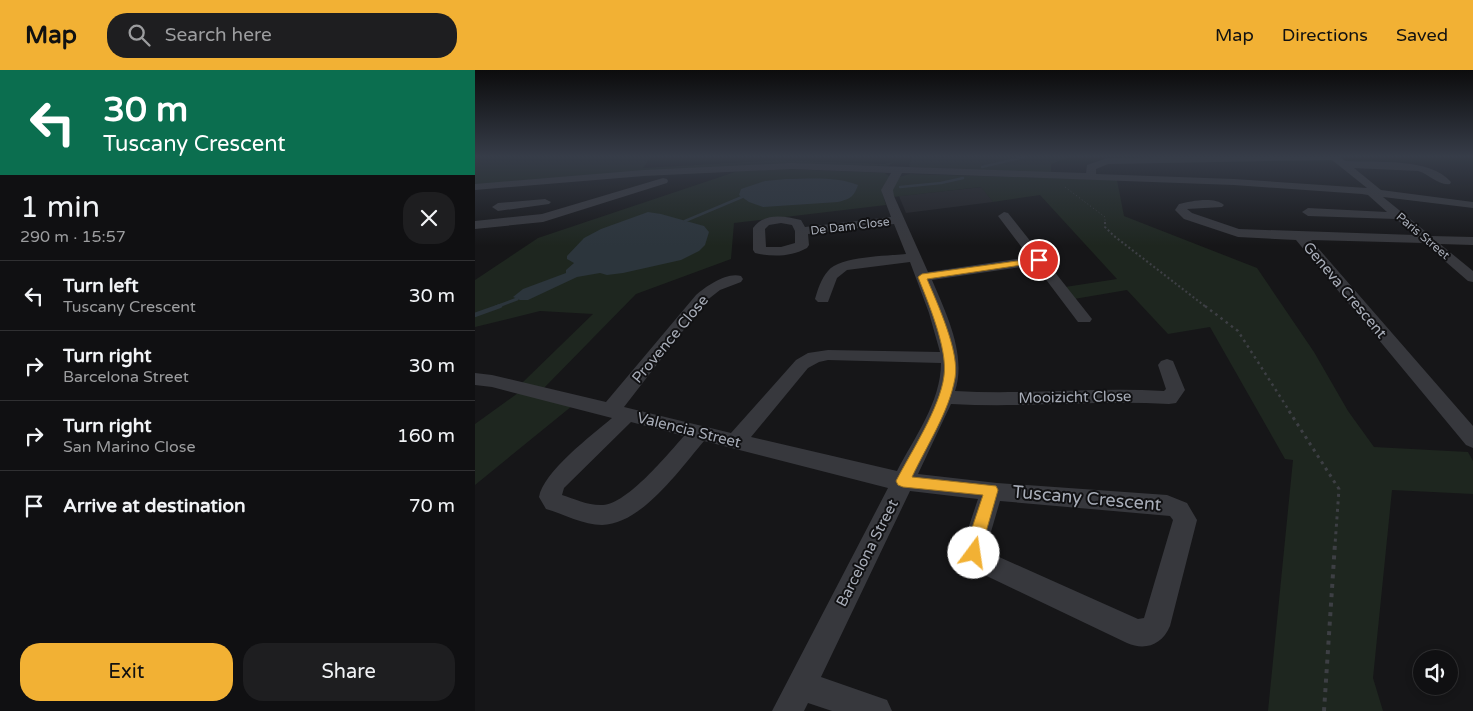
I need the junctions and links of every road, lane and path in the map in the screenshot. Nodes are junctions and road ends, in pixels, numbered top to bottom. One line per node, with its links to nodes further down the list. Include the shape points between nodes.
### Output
1 (644, 187): 14 (street, via 543,218)
2 (890, 187): 13 (street, Barcelona Street, via 887,192)
3 (1065, 187): 38 (path, via 1105,218 1105,227 1114,236 1238,331 1339,489)
4 (1303, 187): 6 (street)
5 (1372, 187): 6 (street)
6 (1375, 192): 9 (street); 12 (street, Paris Street)
7 (545, 202): 14 (street, via 501,204)
8 (1218, 205): 16 (street, via 1189,204 1181,210 1188,216 1239,234)
9 (1473, 205)
10 (1308, 212): 12 (street)
11 (1004, 216): 20 (street)
12 (1399, 216): 17 (street, Paris Street)
13 (898, 220): 15 (street, De Dam Close); 19 (street, Barcelona Street)
14 (480, 224)
15 (801, 231)
16 (1300, 236): 17 (street, Geneva Crescent); 32 (street, Geneva Crescent)
17 (1427, 240): 18 (street, Geneva Crescent); 23 (street, Paris Street)
18 (1473, 241)
19 (914, 257): 21 (street, Barcelona Street); 24 (street, via 838,268 829,278)
20 (1039, 260): 21 (street); 25 (street)
21 (922, 277): 26 (street, Barcelona Street, via 943,329)
22 (737, 278): 30 (street, Provence Close, via 715,287 701,298)
23 (1473, 278)
24 (823, 299)
25 (1084, 319)
26 (948, 358): 29 (street, Barcelona Street, via 950,377); 33 (street, via 814,357 802,364)
27 (1167, 365): 29 (street, Mooizicht Close, via 1176,390 1169,398 1122,395)
28 (475, 379): 30 (street, Valencia Street)
29 (944, 397): 34 (street, Barcelona Street)
30 (619, 412): 31 (street, Valencia Street); 31 (street, via 556,482 550,497 554,502 603,516 621,512 641,496)
31 (700, 432): 33 (street, Valencia Street)
32 (1473, 440)
33 (736, 442): 34 (street, Valencia Street)
34 (903, 481): 35 (street, Tuscany Crescent); 36 (street, Barcelona Street)
35 (992, 490): 35 (street, Tuscany Crescent, via 1167,505 1182,512 1184,524 1156,626 1149,632 1137,633 979,560 973,550)
36 (795, 698): 37 (street)
37 (876, 711)
38 (1324, 711)

